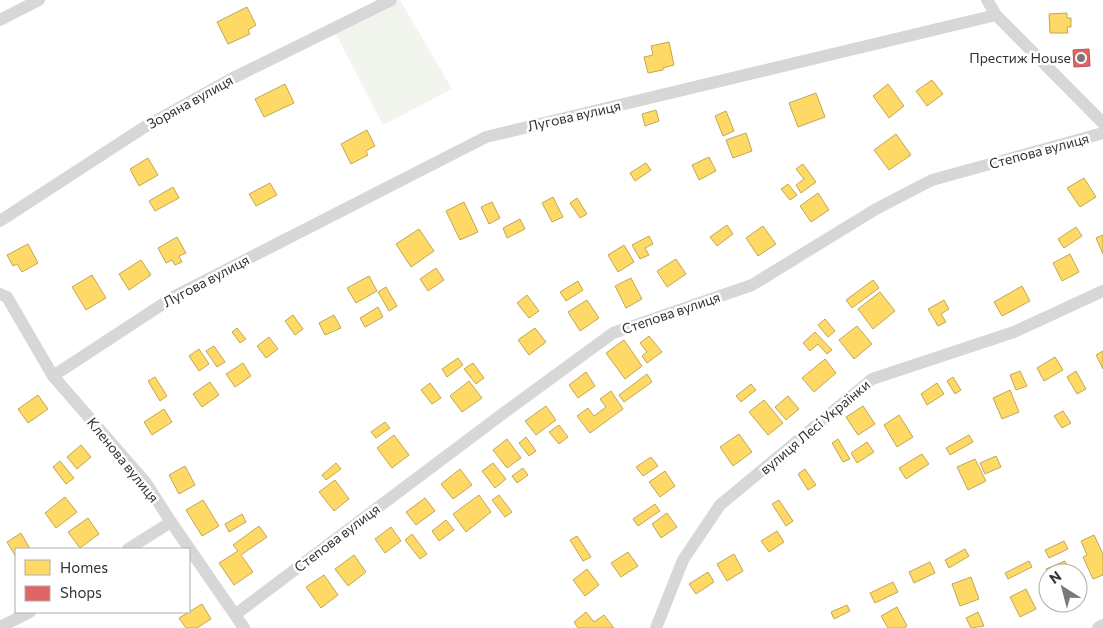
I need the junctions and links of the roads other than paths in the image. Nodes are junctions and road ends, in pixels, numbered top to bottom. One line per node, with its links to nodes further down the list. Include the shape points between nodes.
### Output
1 (39, 0): 5 (street)
2 (391, 0): 8 (street, Зоряна вулиця, via 233,78 143,128)
3 (987, 0): 4 (street)
4 (996, 15): 6 (street); 12 (street, Лугова вулиця, via 486,136 175,296)
5 (0, 20)
6 (1103, 123)
7 (1103, 133): 18 (street, Степова вулиця, via 932,180 876,209 752,285 613,333)
8 (0, 221)
9 (0, 284): 11 (street, Кленова вулиця)
10 (1103, 291): 22 (street, вулиця Лесі Українки, via 1014,332 872,378 720,505 683,560)
11 (3, 295): 12 (street, Кленова вулиця)
12 (53, 376): 13 (street, Кленова вулиця, via 146,483)
13 (171, 522): 14 (street); 15 (street, Кленова вулиця)
14 (130, 548)
15 (189, 548)
16 (190, 549): 18 (street, Кленова вулиця)
17 (28, 613): 20 (street)
18 (236, 614): 21 (street, Кленова вулиця)
19 (1103, 625): 23 (street)
20 (0, 627)
21 (244, 628)
22 (656, 628)
23 (1098, 628)

